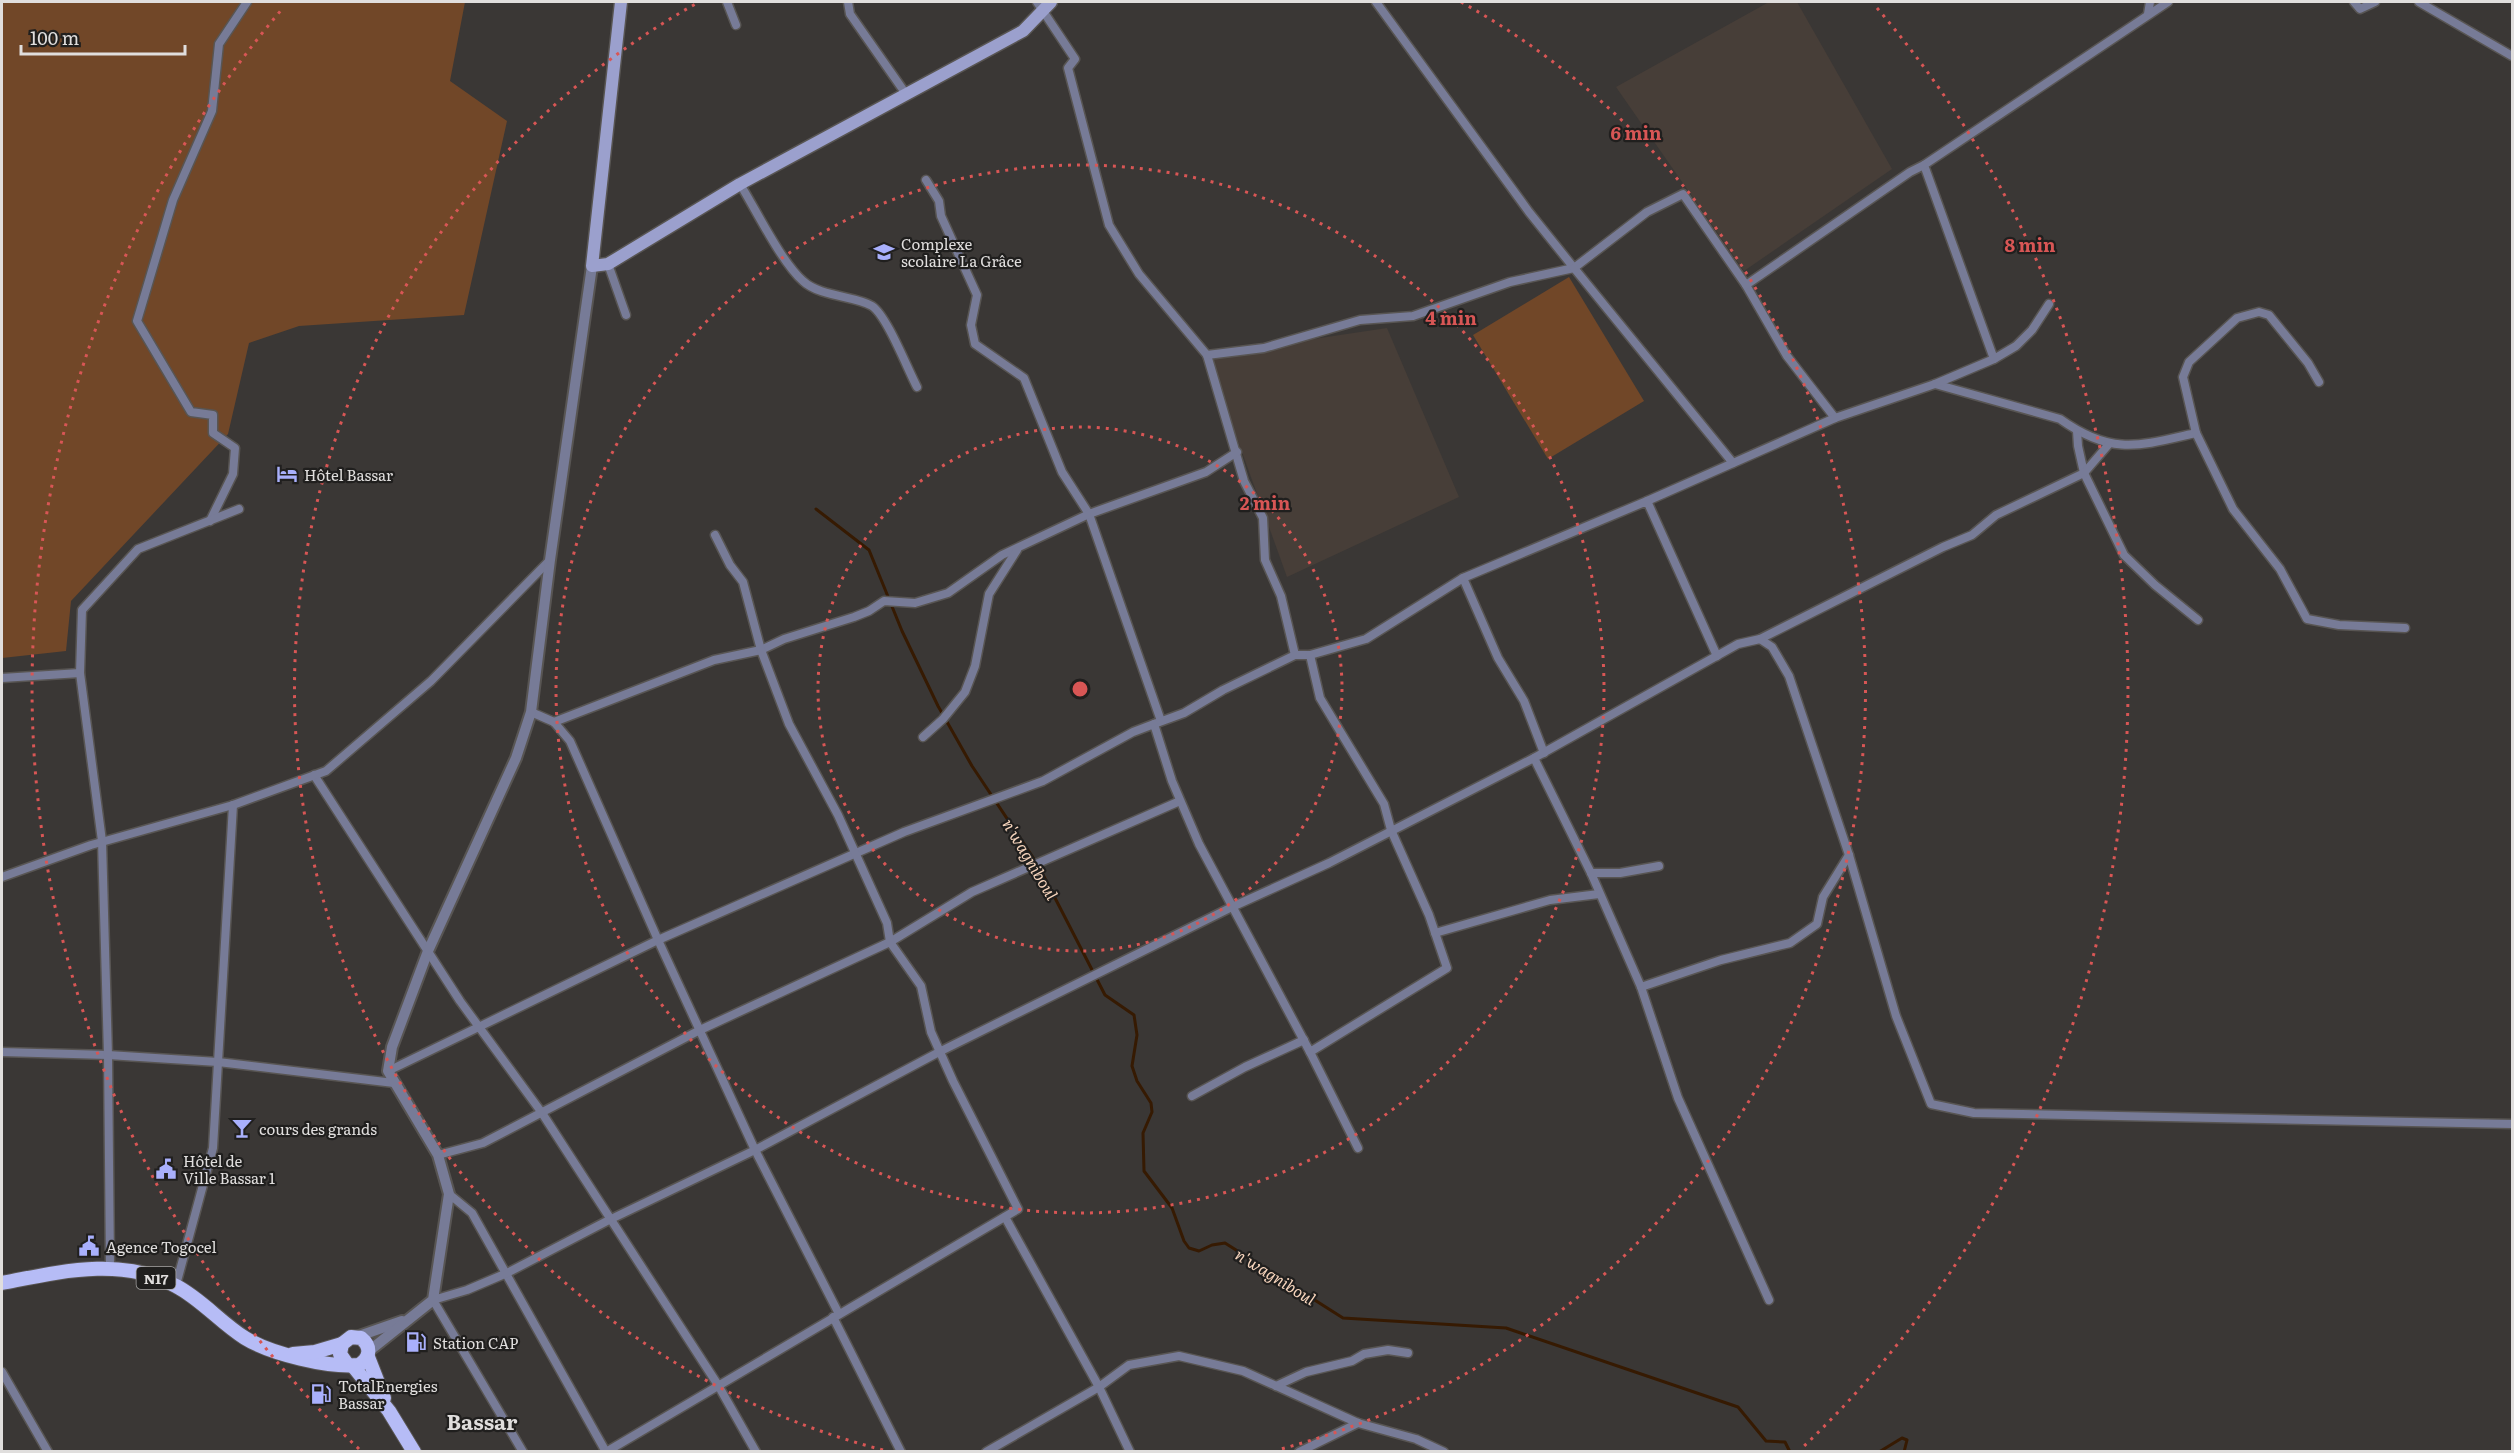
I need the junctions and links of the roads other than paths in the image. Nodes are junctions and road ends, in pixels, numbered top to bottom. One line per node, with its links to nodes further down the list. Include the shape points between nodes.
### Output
1 (247, 2): 40 (street, via 219,44 212,111 173,200 137,321 191,412 213,415 213,433 235,448 233,474)
2 (621, 2): 20 (main road)
3 (727, 2): 13 (street)
4 (848, 2): 15 (street, via 850,14)
5 (1376, 2): 21 (street)
6 (2150, 2): 12 (street)
7 (2168, 2): 12 (street)
8 (2354, 2): 9 (street, via 2360,9)
9 (2375, 2)
10 (2419, 2): 14 (street)
11 (1044, 4): 15 (main road, via 1023,31); 25 (street, via 1075,60 1068,68 1109,225 1139,274)
12 (2148, 14): 16 (street)
13 (736, 25)
14 (2512, 56)
15 (906, 94): 18 (main road)
16 (1924, 165): 22 (street); 26 (street)
17 (926, 180): 39 (street, via 939,201 941,216 977,296 971,325 975,344 1024,378 1062,472)
18 (740, 184): 19 (main road); 29 (street, via 790,267 804,283 872,306 885,321)
19 (608, 264): 20 (main road); 24 (street)
20 (592, 266): 43 (street)
21 (1574, 268): 22 (street, via 1647,212 1683,194); 25 (street, via 1510,282 1413,316 1360,320 1264,348); 35 (street)
22 (1746, 285): 30 (street, via 1787,356)
23 (2049, 304): 26 (street, via 2016,346)
24 (626, 315)
25 (1207, 354): 34 (street)
26 (1994, 359): 28 (street)
27 (2319, 382): 32 (street, via 2269,315 2259,312 2237,318 2189,362 2183,377)
28 (1935, 384): 30 (street); 31 (street, via 2060,419)
29 (917, 387)
30 (1835, 418): 35 (street)
31 (2077, 431): 33 (street); 36 (street)
32 (2196, 433): 33 (street, via 2138,446); 46 (street, via 2233,509 2280,569 2307,619 2339,625)
33 (2109, 444): 36 (street)
34 (1237, 452): 39 (street, via 1206,472); 49 (street, via 1244,481 1263,518 1265,560 1281,596)
35 (1733, 463): 37 (street)
36 (2084, 473): 45 (street, via 2124,555); 47 (street, via 1996,515 1972,535)
37 (1647, 501): 44 (street); 51 (street)
38 (239, 509): 40 (street)
39 (1089, 514): 42 (street); 56 (street)
40 (210, 521): 52 (street, via 138,549 82,610)
41 (716, 536): 48 (street, via 743,582)
42 (1019, 547): 48 (street, via 948,593 915,603 884,601 854,617); 57 (street, via 989,594 975,666 965,692)
43 (549, 560): 54 (street); 60 (street, via 431,681 326,771)
44 (1462, 578): 50 (street, via 1366,639); 58 (street, via 1498,658 1524,701)
45 (2198, 620)
46 (2405, 628)
47 (1760, 639): 51 (street, via 1738,644); 66 (street, via 1772,647 1789,676)
48 (761, 650): 55 (street, via 714,660); 65 (street, via 789,724)
49 (1295, 655): 50 (street); 56 (street)
50 (1310, 655): 63 (street, via 1320,698 1384,804)
51 (1717, 656): 58 (street)
52 (80, 673): 53 (street); 64 (street)
53 (2, 678)
54 (531, 712): 55 (street); 75 (street, via 516,758)
55 (554, 722): 73 (street, via 570,741)
56 (1157, 723): 61 (street); 65 (street, via 1043,781)
57 (923, 737)
58 (1544, 753): 59 (street)
59 (1534, 758): 63 (street); 68 (street)
60 (314, 775): 62 (street); 75 (street)
61 (1180, 801): 71 (street); 74 (street, via 972,892)
62 (233, 805): 64 (street); 84 (street)
63 (1391, 830): 71 (street); 72 (street)
64 (102, 842): 69 (street); 83 (street)
65 (855, 853): 73 (street); 74 (street, via 887,923)
66 (1849, 855): 76 (street, via 1822,897 1816,924 1790,943 1721,960); 89 (street, via 1896,1016 1931,1104 1974,1113)
67 (1659, 866): 68 (street)
68 (1591, 873): 70 (street)
69 (2, 876)
70 (1599, 894): 72 (street, via 1550,900); 76 (street)
71 (1232, 907): 79 (street); 80 (street)
72 (1435, 933): 82 (street, via 1447,968)
73 (658, 940): 77 (street); 78 (street)
74 (890, 942): 78 (street); 80 (street, via 921,986 931,1032)
75 (428, 951): 77 (street); 85 (street, via 392,1047)
76 (1641, 987): 101 (street, via 1678,1098)
77 (478, 1027): 85 (street); 88 (street)
78 (700, 1030): 88 (street); 91 (street)
79 (1304, 1040): 82 (street); 87 (street)
80 (940, 1051): 91 (street); 94 (street, via 1018,1209)
81 (2, 1052): 83 (street)
82 (1310, 1052): 90 (street)
83 (108, 1055): 84 (street); 96 (street)
84 (218, 1062): 86 (street); 99 (street, via 213,1148)
85 (388, 1071): 86 (street)
86 (394, 1083): 92 (street)
87 (1192, 1096)
88 (542, 1113): 92 (street, via 483,1143); 95 (street)
89 (2512, 1124)
90 (1358, 1148)
91 (755, 1150): 95 (street); 102 (street)
92 (438, 1155): 93 (street)
93 (449, 1194): 97 (street, via 472,1213); 100 (street)
94 (1005, 1216): 102 (street); 113 (street)
95 (609, 1220): 97 (street); 111 (street)
96 (110, 1267): 98 (main road, N17); 99 (main road, N17)
97 (507, 1273): 100 (street); 116 (street)
98 (2, 1283)
99 (176, 1286): 107 (main road, N17, via 244,1337)
100 (433, 1300): 103 (street); 119 (street)
101 (1769, 1300)
102 (836, 1316): 111 (street); 121 (street)
103 (411, 1318): 104 (street); 108 (street)
104 (356, 1337): 105 (main road); 108 (main road, via 365,1342)
105 (342, 1344): 107 (main road, N17); 109 (main road, via 340,1354)
106 (1408, 1353): 112 (street, via 1388,1350 1364,1354)
107 (291, 1354): 109 (main road, N17, via 319,1363)
108 (368, 1354): 109 (main road, via 359,1365); 114 (main road)
109 (350, 1365): 114 (main road)
110 (2, 1372): 117 (street)
111 (718, 1385): 116 (street); 120 (street)
112 (1276, 1386): 113 (street, via 1243,1371 1179,1356 1129,1365); 115 (street)
113 (1099, 1387): 122 (street); 123 (street)
114 (389, 1411): 118 (main road)
115 (1358, 1422): 124 (street); 125 (street, via 1416,1439)
116 (606, 1451)
117 (48, 1452)
118 (414, 1452)
119 (523, 1452)
120 (756, 1452)
121 (901, 1452)
122 (986, 1452)
123 (1130, 1452)
124 (1299, 1452)
125 (1444, 1452)

